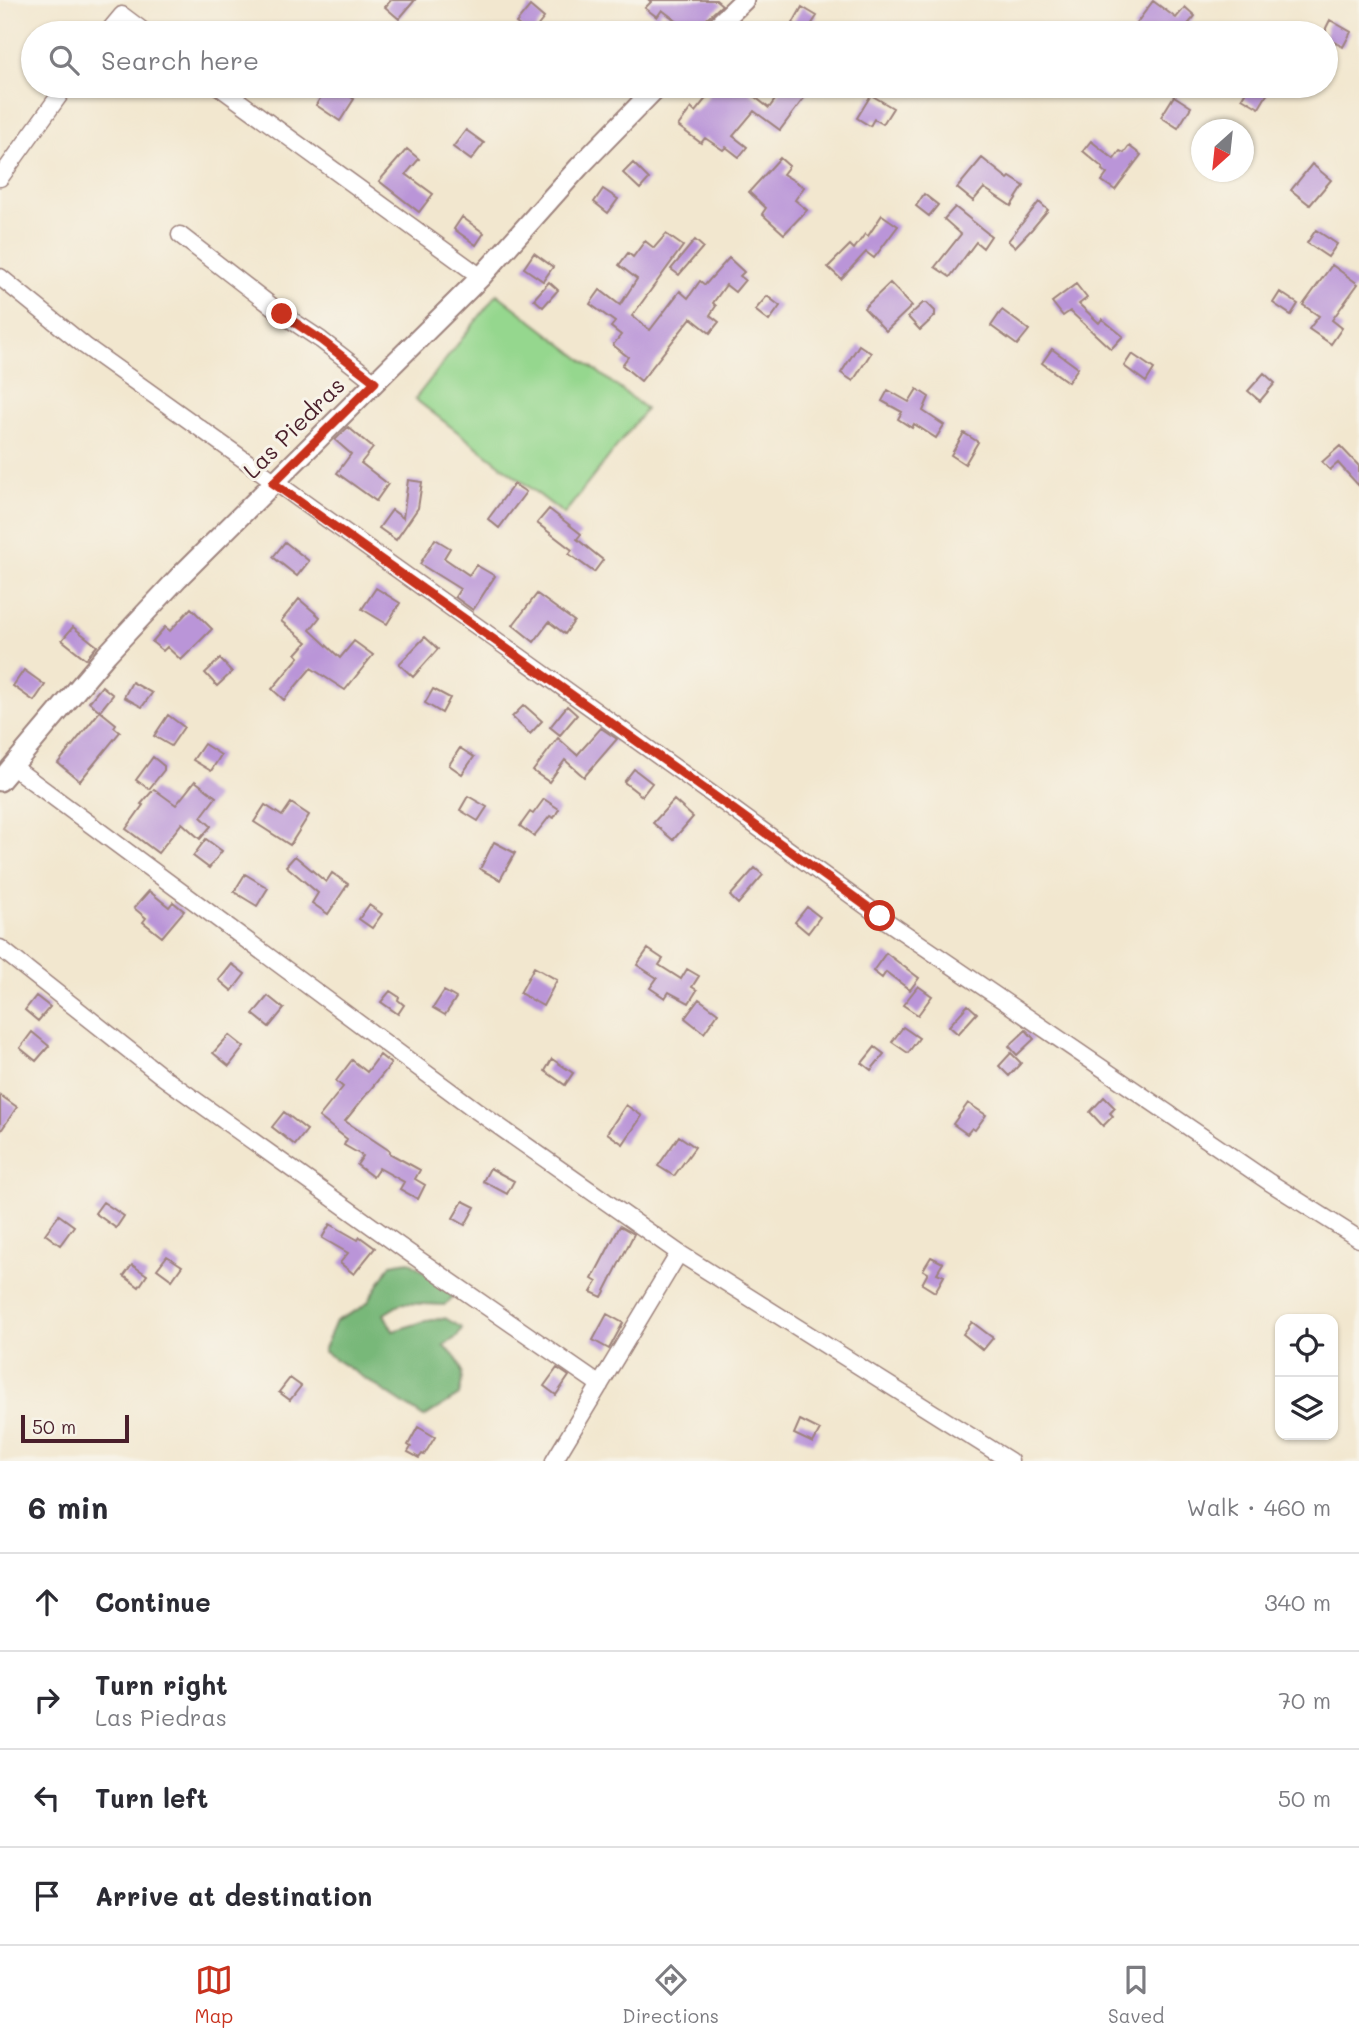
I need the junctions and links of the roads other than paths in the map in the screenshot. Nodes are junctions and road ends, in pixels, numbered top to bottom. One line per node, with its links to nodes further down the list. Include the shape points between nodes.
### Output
1 (744, 0): 4 (street)
2 (117, 21): 3 (street, via 122,15)
3 (130, 21)
4 (722, 21)
5 (57, 98): 8 (street)
6 (235, 98): 11 (street)
7 (646, 98): 11 (street, Las Piedras)
8 (0, 178)
9 (180, 235): 12 (street)
10 (0, 277): 13 (street, via 85,346)
11 (481, 277): 12 (street, Las Piedras)
12 (375, 382): 13 (street, Las Piedras)
13 (273, 483): 14 (street, Las Piedras, via 116,645); 16 (street, via 888,922)
14 (7, 774): 17 (street)
15 (0, 948): 18 (street, via 163,1077)
16 (1359, 1239)
17 (679, 1253): 18 (street); 20 (street)
18 (600, 1385): 19 (street)
19 (554, 1461)
20 (1010, 1461)

